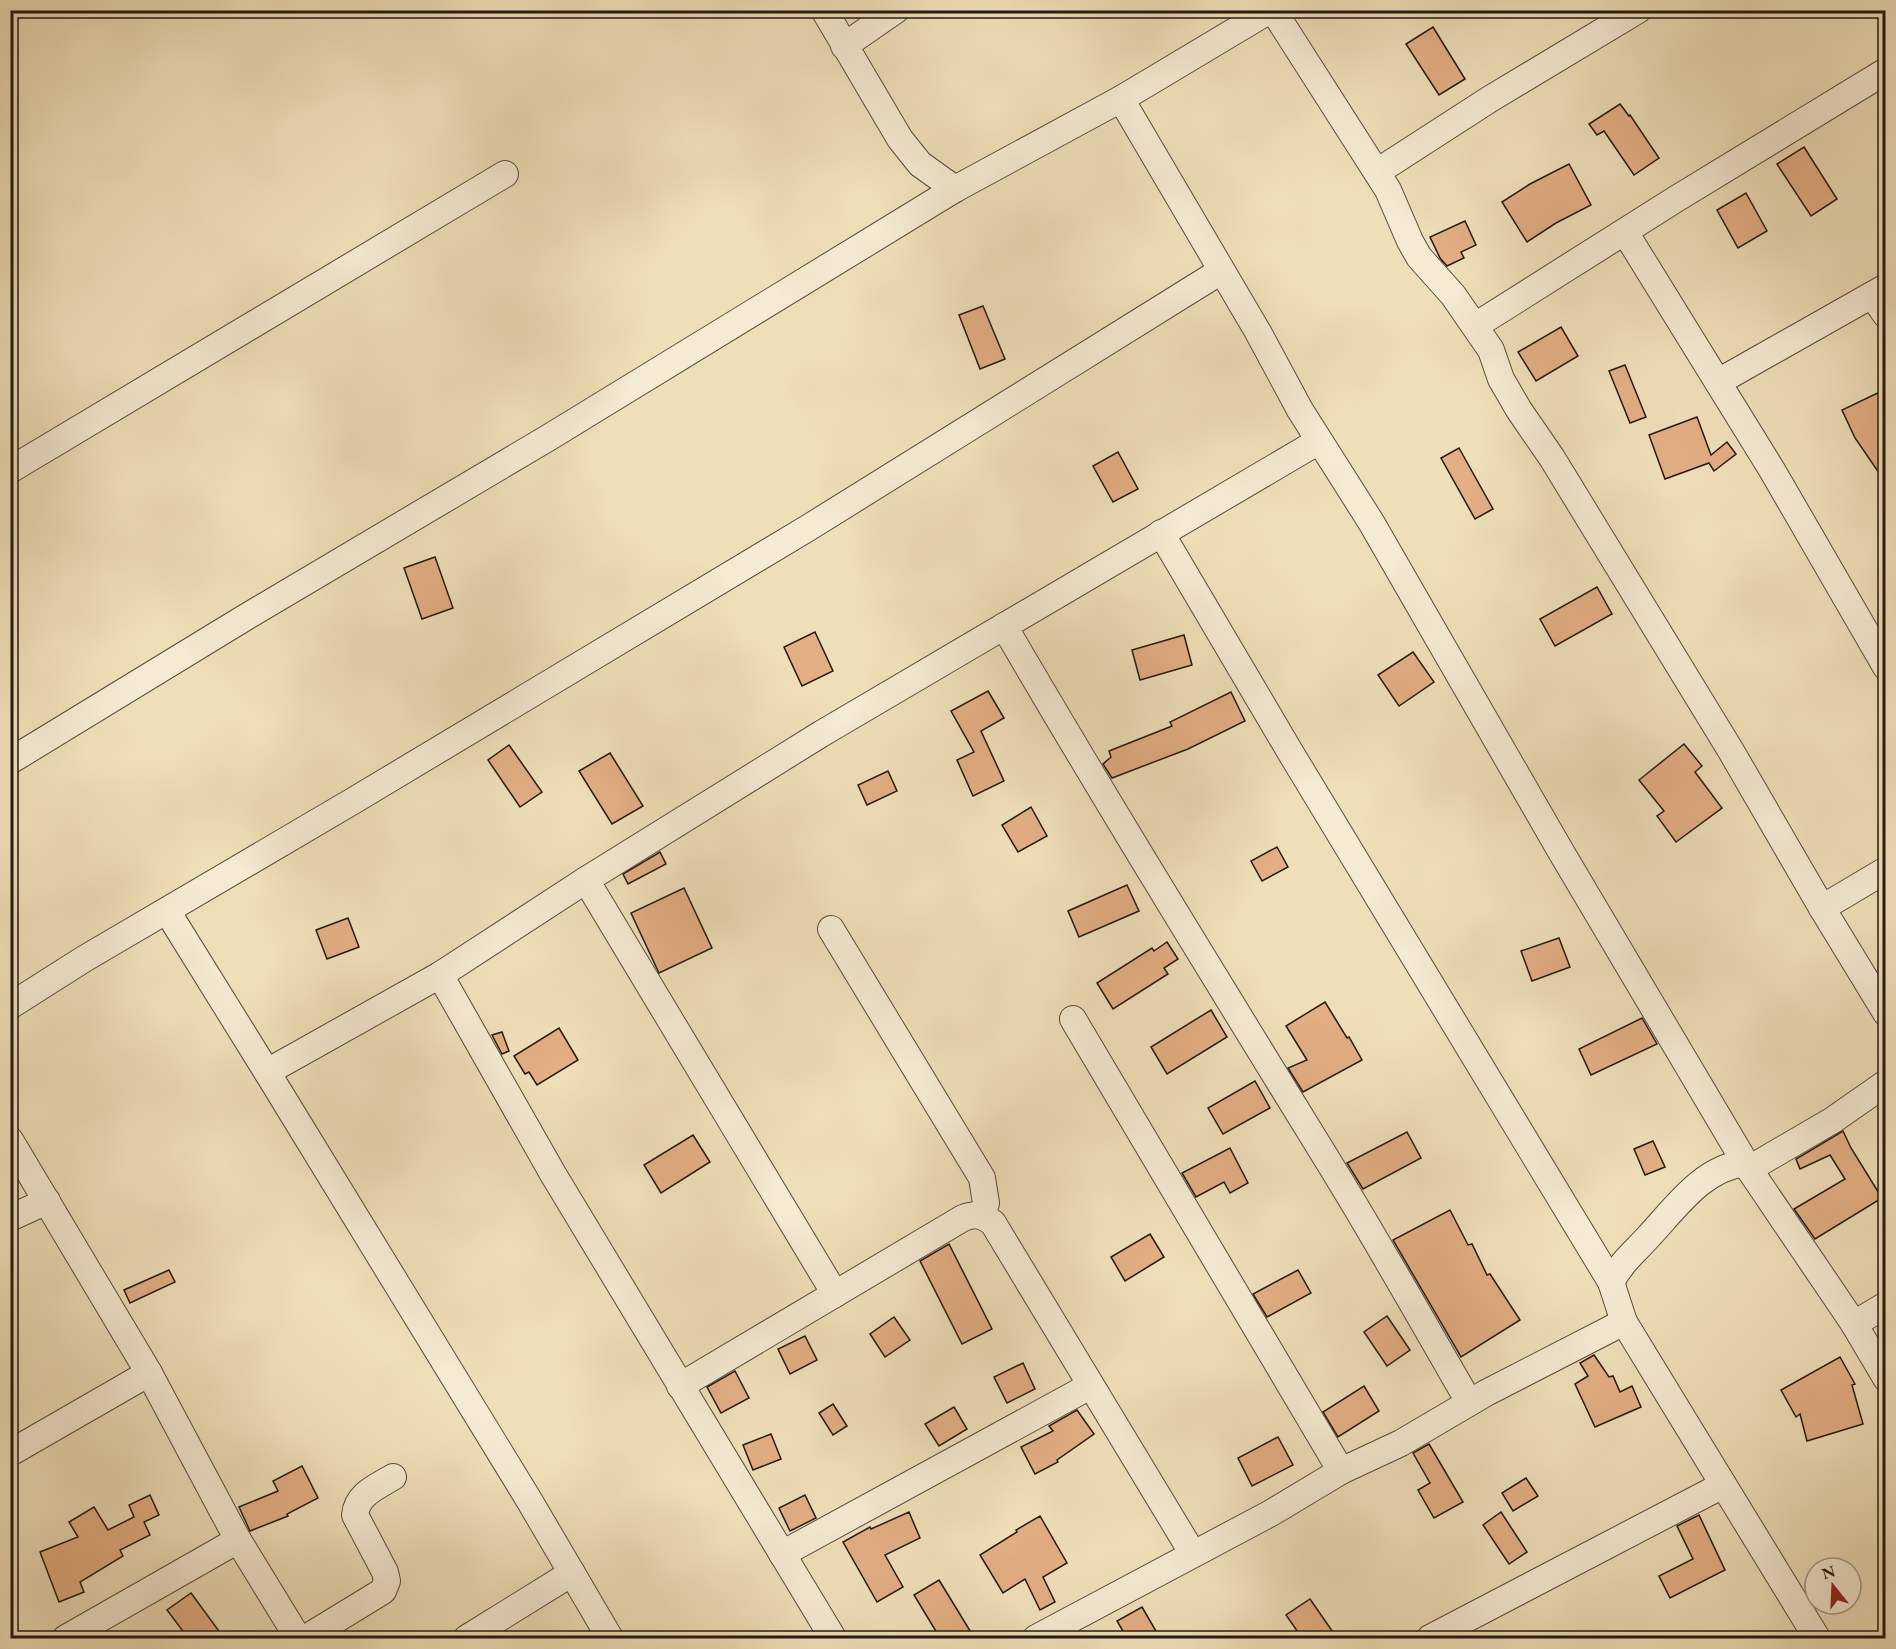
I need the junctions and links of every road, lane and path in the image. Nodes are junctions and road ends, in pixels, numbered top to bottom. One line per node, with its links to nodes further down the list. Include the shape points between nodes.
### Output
1 (824, 10): 5 (street)
2 (896, 10): 5 (street)
3 (1272, 10): 7 (street); 8 (street)
4 (1638, 10): 8 (street)
5 (844, 46): 10 (street, via 900,139 920,164)
6 (1886, 71): 11 (street)
7 (1120, 99): 10 (street); 12 (street)
8 (1377, 172): 14 (street, via 1419,256)
9 (505, 174): 17 (street)
10 (955, 189): 21 (street)
11 (1625, 232): 14 (street); 15 (street)
12 (1221, 271): 16 (street); 25 (street, via 798,534)
13 (1881, 299): 15 (street)
14 (1475, 326): 24 (street, via 1491,350 1501,379 1519,410 1731,751)
15 (1718, 382): 20 (street)
16 (1319, 441): 18 (street); 34 (street, via 1371,522)
17 (10, 470)
18 (1161, 533): 19 (street); 38 (street)
19 (1004, 627): 23 (street, via 821,734); 47 (street, via 1337,1176)
20 (1886, 668)
21 (10, 762)
22 (1886, 870): 24 (street)
23 (586, 880): 27 (street); 39 (street)
24 (1822, 908): 29 (street)
25 (166, 910): 28 (street); 31 (street)
26 (831, 929): 36 (street, via 982,1178 986,1203)
27 (440, 975): 31 (street); 45 (street)
28 (10, 1006)
29 (1886, 1013)
30 (1073, 1019): 49 (street)
31 (267, 1071): 55 (street)
32 (1886, 1083): 34 (street, via 1833,1120)
33 (10, 1140): 35 (street)
34 (1749, 1169): 38 (street, via 1745,1163 1735,1165 1684,1196 1622,1264); 42 (street)
35 (47, 1202): 37 (street); 43 (street)
36 (982, 1216): 39 (street, via 963,1218); 46 (street, via 993,1223)
37 (10, 1218)
38 (1611, 1282): 41 (street)
39 (835, 1294): 45 (street)
40 (1886, 1305): 42 (street)
41 (1624, 1322): 47 (street); 51 (street)
42 (1854, 1324): 44 (street)
43 (149, 1373): 48 (street); 52 (street)
44 (1886, 1378)
45 (680, 1386): 53 (street)
46 (1090, 1386): 53 (street); 54 (street)
47 (1469, 1402): 49 (street, via 1401,1443)
48 (10, 1453)
49 (1341, 1471): 54 (street)
50 (393, 1477): 59 (street, via 360,1497 355,1515 385,1572 383,1591)
51 (1723, 1485): 56 (street); 64 (street)
52 (238, 1540): 57 (street); 58 (street)
53 (782, 1554): 62 (street)
54 (1193, 1554): 63 (street)
55 (572, 1573): 60 (street); 61 (street)
56 (1809, 1636)
57 (66, 1638)
58 (298, 1638)
59 (306, 1638)
60 (467, 1638)
61 (610, 1638)
62 (833, 1638)
63 (1040, 1638)
64 (1430, 1638)

